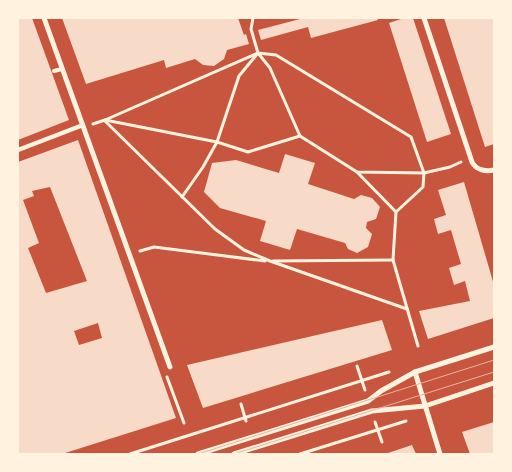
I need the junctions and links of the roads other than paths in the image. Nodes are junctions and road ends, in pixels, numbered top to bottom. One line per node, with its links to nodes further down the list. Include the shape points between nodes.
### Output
1 (44, 18): 3 (street)
2 (424, 18): 7 (street, via 470,158 474,166 488,172)
3 (62, 70): 4 (lane); 5 (street)
4 (54, 72)
5 (83, 125): 6 (street); 9 (street)
6 (18, 150)
7 (494, 170)
8 (494, 347): 10 (street)
9 (170, 367)
10 (415, 372): 12 (street); 13 (street, via 368,400)
11 (494, 383): 12 (street)
12 (425, 406): 14 (street, via 372,411); 15 (street)
13 (198, 454)
14 (234, 454)
15 (440, 454)

